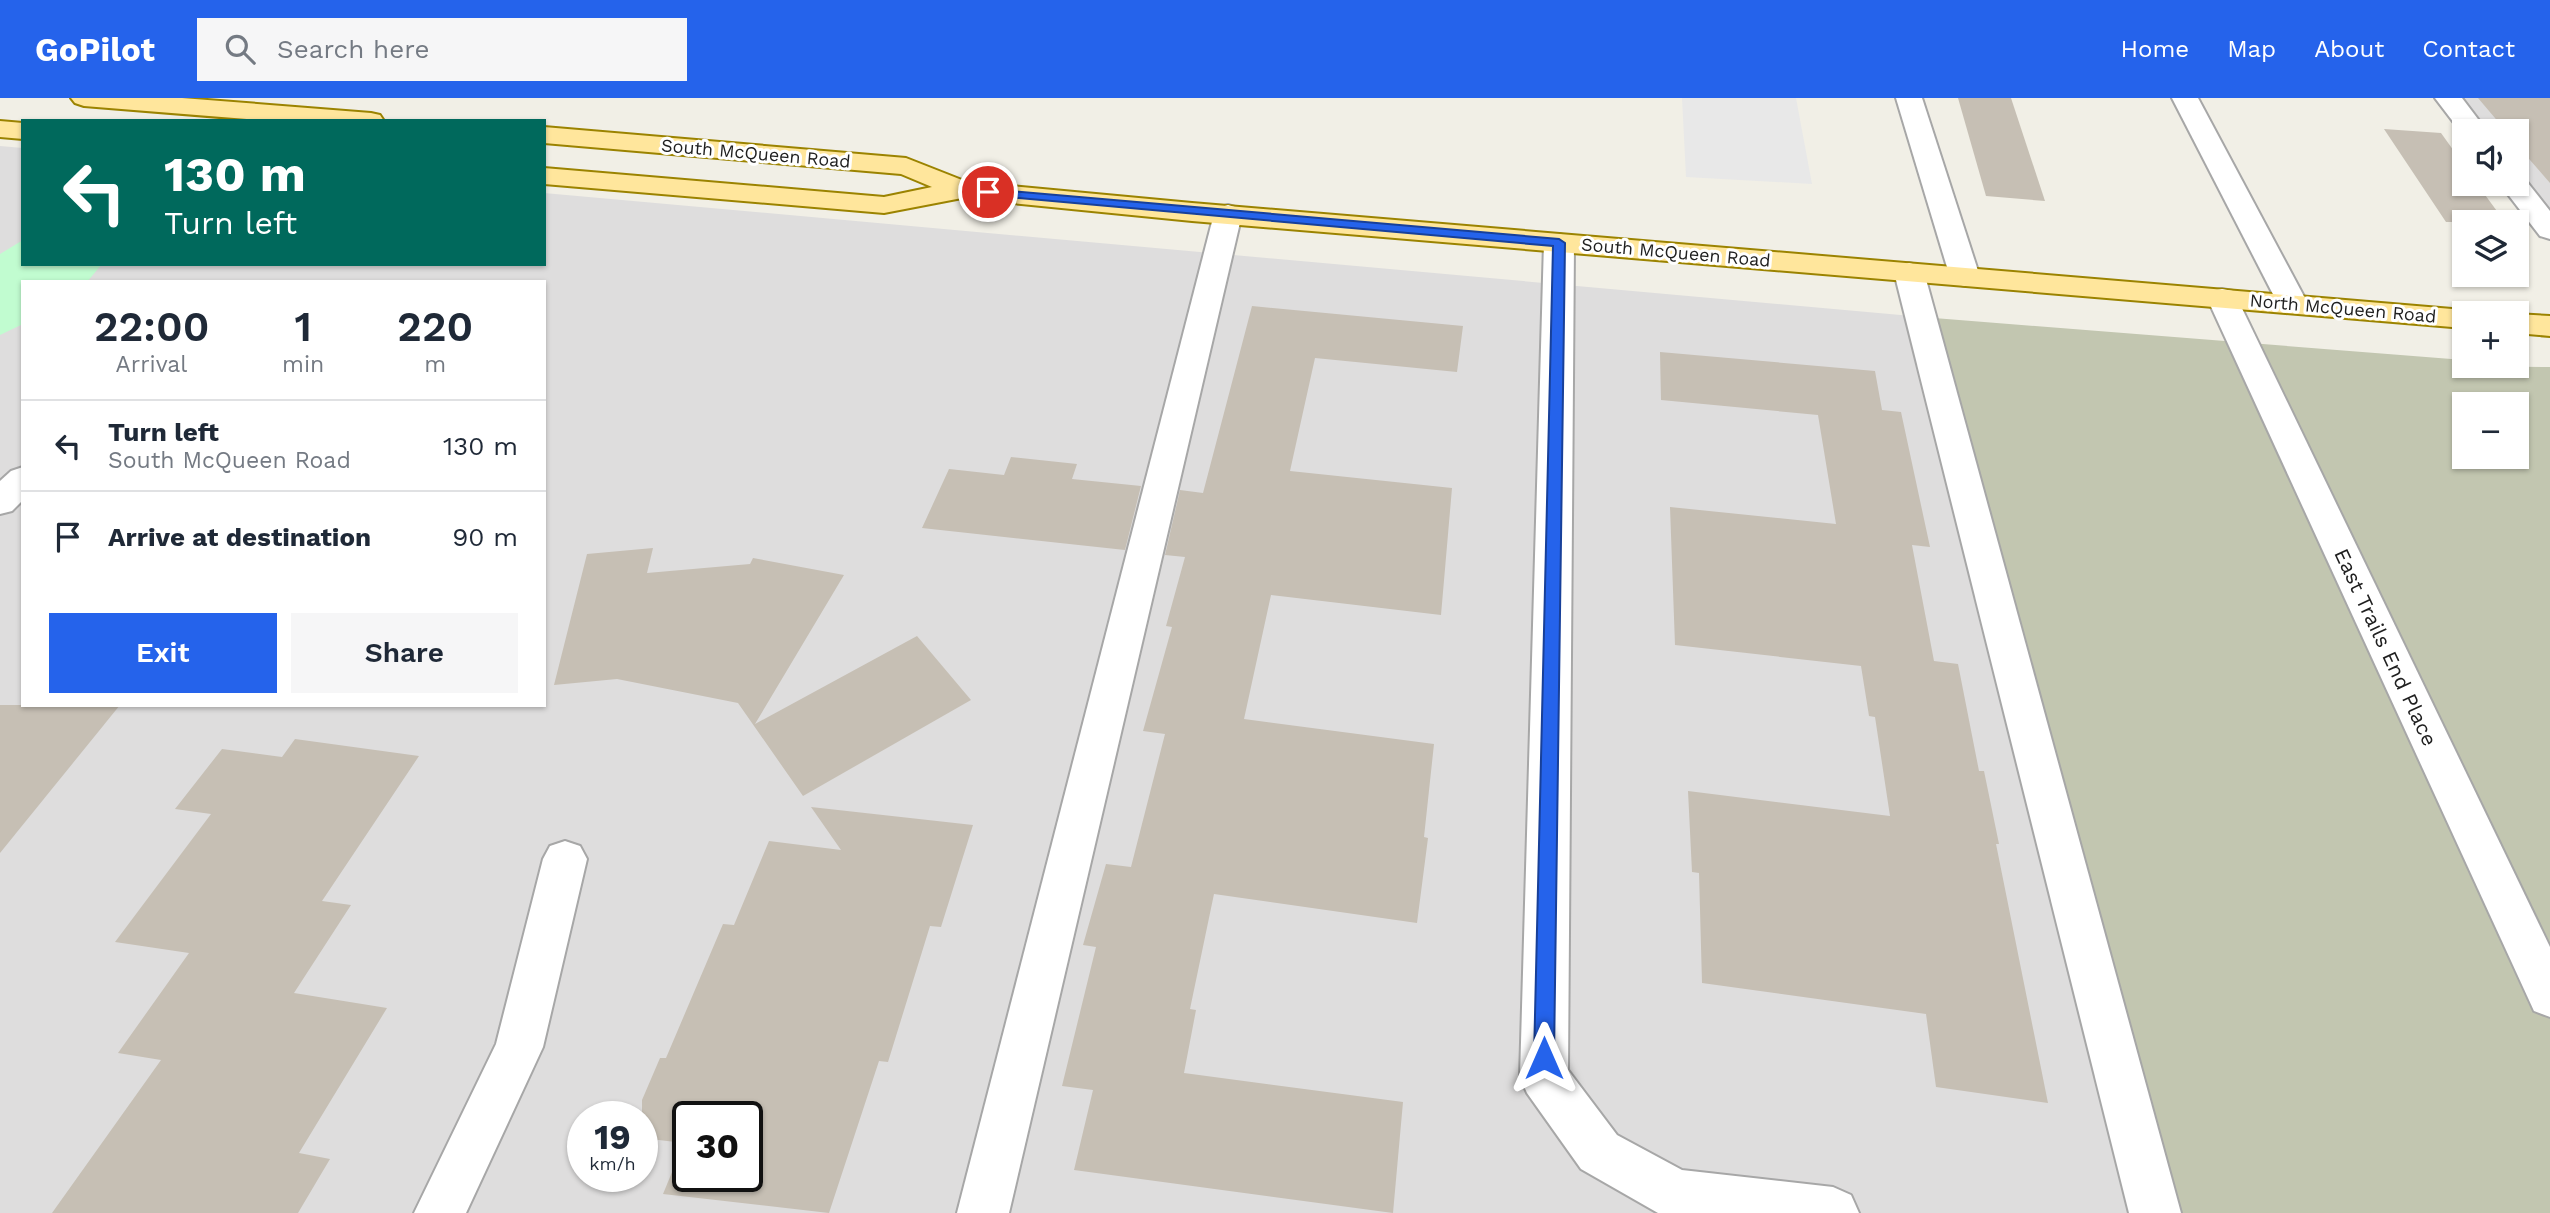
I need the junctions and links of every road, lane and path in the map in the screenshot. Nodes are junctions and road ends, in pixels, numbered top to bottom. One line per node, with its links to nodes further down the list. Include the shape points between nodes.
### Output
1 (84, 98): 5 (main road)
2 (1909, 98): 17 (street)
3 (2185, 98): 19 (street)
4 (2448, 98): 6 (street)
5 (346, 119)
6 (2465, 119)
7 (0, 129): 8 (main road)
8 (21, 131)
9 (546, 135): 11 (main road, South McQueen Road, via 906,166)
10 (546, 176): 11 (main road, South McQueen Road, via 884,205)
11 (962, 190): 13 (main road, South McQueen Road)
12 (2523, 196): 14 (street)
13 (1228, 214): 15 (main road, South McQueen Road); 28 (street)
14 (2550, 230)
15 (1559, 243): 16 (main road, South McQueen Road); 29 (street, via 1544,1077 1599,1152 1676,1195)
16 (1909, 272): 17 (main road, South McQueen Road); 30 (street)
17 (1965, 276): 18 (main road, South McQueen Road)
18 (2222, 298): 19 (main road, North McQueen Road); 26 (street, East Trails End Place)
19 (2293, 304): 20 (main road, North McQueen Road)
20 (2452, 318)
21 (2529, 324): 22 (main road)
22 (2550, 326)
23 (21, 481): 24 (street)
24 (0, 502)
25 (565, 859): 27 (street, via 519,1047)
26 (2550, 996)
27 (440, 1213)
28 (983, 1213)
29 (1833, 1213)
30 (2155, 1213)

